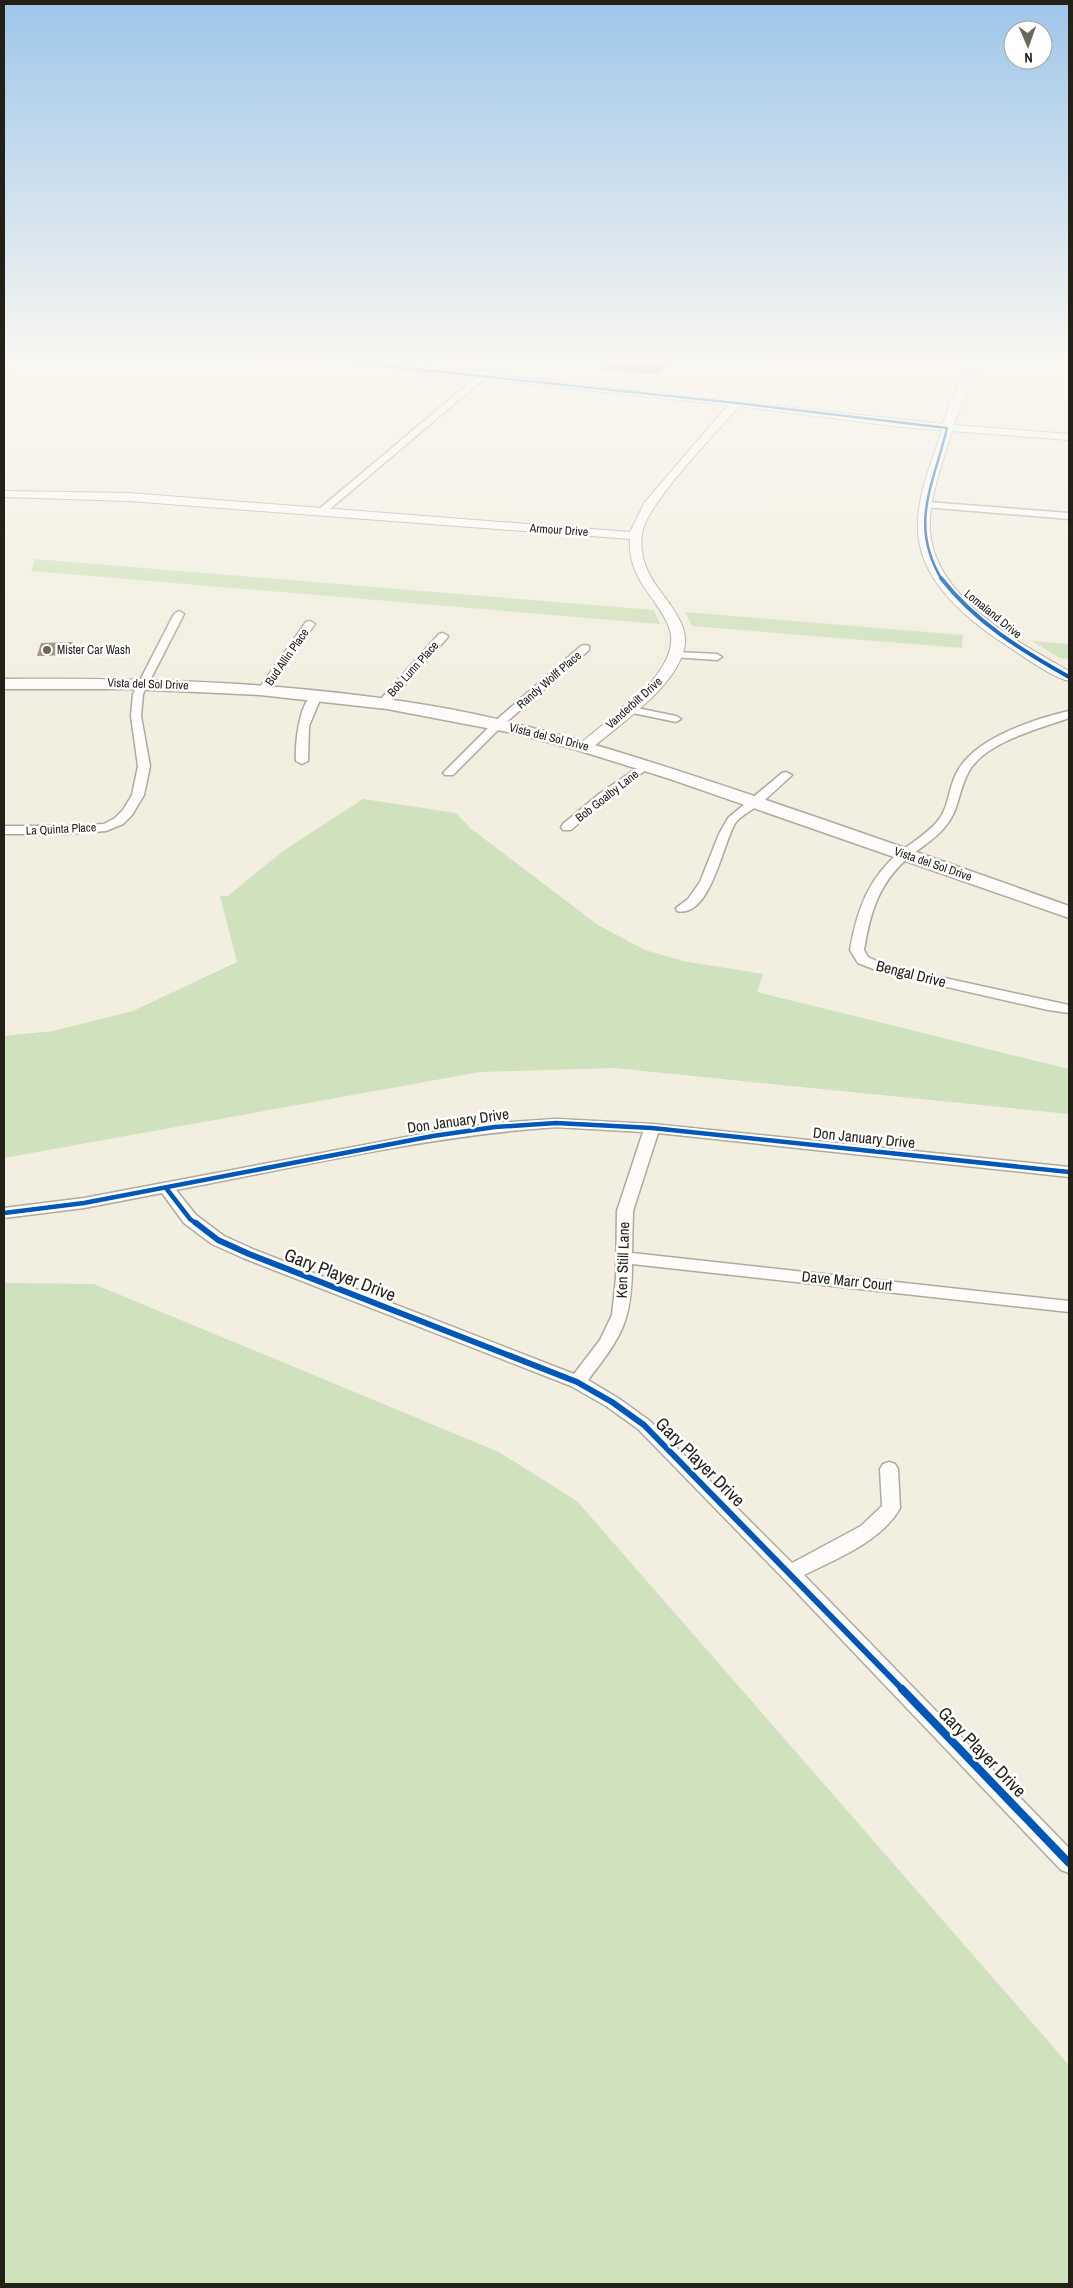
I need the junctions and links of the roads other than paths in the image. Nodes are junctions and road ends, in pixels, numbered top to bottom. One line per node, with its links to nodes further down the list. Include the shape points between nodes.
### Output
1 (376, 466): 6 (street)
2 (682, 466): 8 (street, via 649,504)
3 (937, 466): 5 (street, Lomaland Drive)
4 (4, 494): 6 (street, Armour Drive, via 122,497)
5 (927, 505): 7 (street); 15 (street, Lomaland Drive, via 925,539 934,566 948,587 1000,635)
6 (321, 512): 8 (street, Armour Drive)
7 (1069, 516)
8 (634, 536): 13 (street, via 638,568 671,613 678,637)
9 (179, 614): 16 (street, La Quinta Place)
10 (310, 624): 18 (street, Bud Allin Place)
11 (443, 636): 20 (street, Bob Lunn Place)
12 (585, 648): 24 (street, Randy Wolff Place)
13 (676, 655): 14 (street); 21 (street, Vanderbilt Drive, via 663,677)
14 (717, 657)
15 (1069, 677)
16 (144, 683): 17 (main road, Vista del Sol Drive); 18 (main road, Vista del Sol Drive); 32 (street, La Quinta Place, via 136,705 143,774 138,795 124,818 106,827)
17 (4, 684)
18 (264, 689): 19 (main road, Vista del Sol Drive)
19 (317, 695): 20 (main road, Vista del Sol Drive); 26 (street, via 302,726)
20 (382, 703): 24 (main road, Vista del Sol Drive)
21 (627, 709): 23 (street); 25 (street, Vanderbilt Drive)
22 (1069, 714): 33 (street, Bengal Drive, via 993,744 971,760 959,780 950,812 944,821)
23 (676, 719)
24 (498, 724): 25 (main road, Vista del Sol Drive); 28 (street, Randy Wolff Place)
25 (586, 746): 27 (main road, Vista del Sol Drive)
26 (302, 761)
27 (646, 765): 30 (main road, Vista del Sol Drive); 31 (street, Bob Goalby Lane)
28 (449, 773)
29 (786, 775): 30 (street)
30 (755, 802): 33 (main road, Vista del Sol Drive); 34 (street, via 732,820 722,836 699,895)
31 (568, 827)
32 (4, 830)
33 (905, 854): 35 (main road, Vista del Sol Drive); 36 (street, Bengal Drive, via 873,888 857,950 863,960 881,968)
34 (682, 908)
35 (1069, 912)
36 (1069, 1009)
37 (652, 1128): 38 (street, Don January Drive); 39 (street, Don January Drive, via 556,1123 495,1127); 41 (street, Ken Still Lane, via 625,1210)
38 (1069, 1172)
39 (166, 1188): 40 (street, Don January Drive, via 40,1210); 43 (street, Gary Player Drive, via 190,1219 226,1244)
40 (4, 1213)
41 (624, 1258): 42 (street, Dave Marr Court); 43 (street, Ken Still Lane, via 620,1316 608,1342)
42 (1069, 1307)
43 (577, 1382): 45 (street, Gary Player Drive, via 644,1425)
44 (889, 1469): 45 (street, via 891,1508 868,1531)
45 (790, 1573): 46 (street, Gary Player Drive)
46 (1067, 1857)

